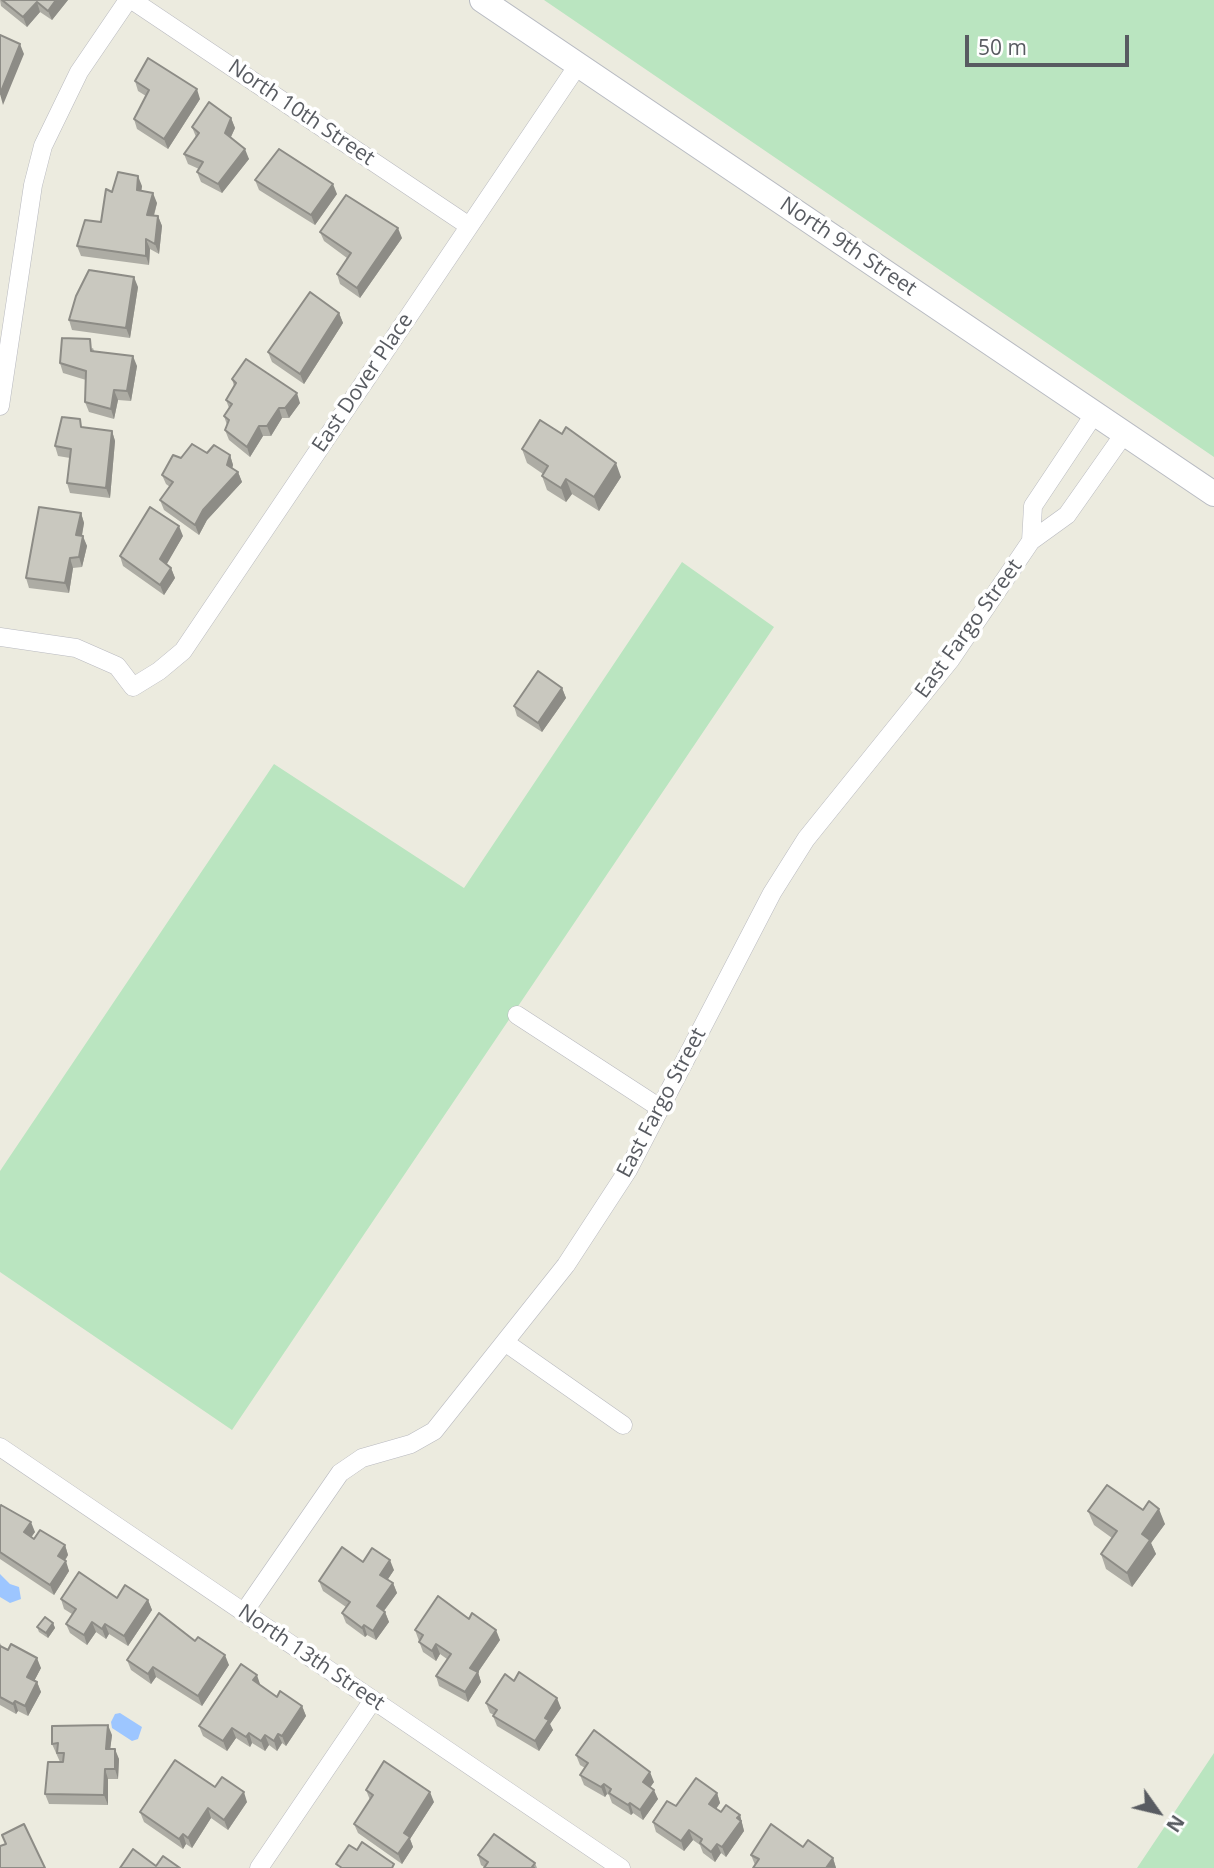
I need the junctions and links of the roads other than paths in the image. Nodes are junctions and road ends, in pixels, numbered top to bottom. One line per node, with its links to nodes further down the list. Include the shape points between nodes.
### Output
1 (130, 0): 4 (street, North 10th Street); 5 (street, via 79,72 43,146 33,185)
2 (482, 0): 3 (main road, North 9th Street)
3 (578, 65): 4 (street, East Dover Place); 6 (main road, North 9th Street)
4 (469, 226): 10 (street, East Dover Place, via 183,651 133,687 117,666 76,648)
5 (0, 406)
6 (1095, 413): 7 (main road, North 9th Street); 9 (street, East Fargo Street, via 1037,498)
7 (1124, 434): 8 (main road, North 9th Street); 9 (street, East Fargo Street, via 1067,515)
8 (1214, 494)
9 (1031, 541): 12 (street, East Fargo Street, via 951,659 838,795 793,859)
10 (0, 637)
11 (517, 1015): 12 (street)
12 (660, 1108): 13 (street, East Fargo Street, via 601,1216)
13 (506, 1343): 14 (street); 16 (street, East Fargo Street, via 435,1432 362,1458 340,1473)
14 (623, 1425)
15 (0, 1447): 16 (street, North 13th Street)
16 (244, 1612): 17 (street, North 13th Street)
17 (373, 1700): 18 (street, North 13th Street); 19 (street)
18 (615, 1866)
19 (259, 1868)

